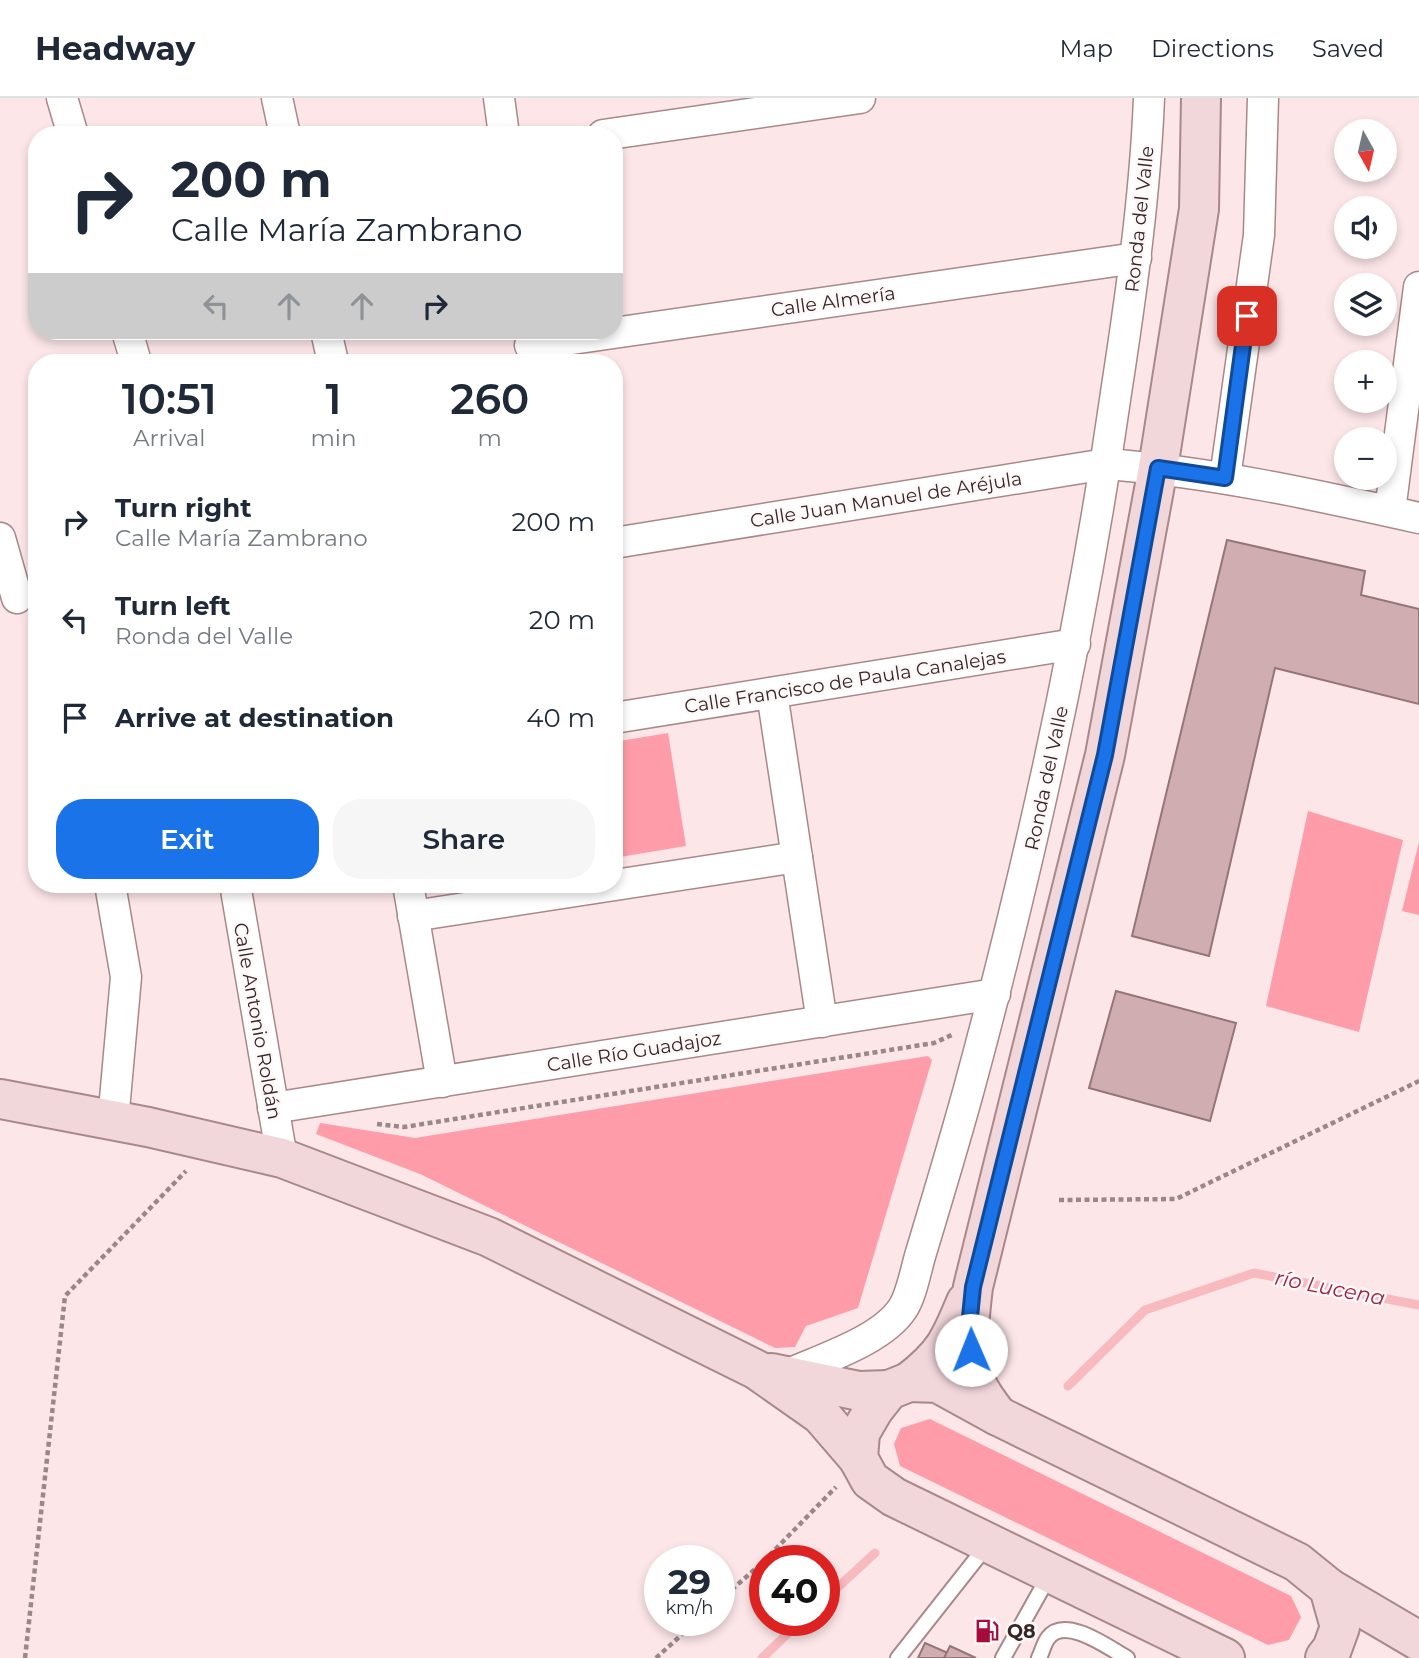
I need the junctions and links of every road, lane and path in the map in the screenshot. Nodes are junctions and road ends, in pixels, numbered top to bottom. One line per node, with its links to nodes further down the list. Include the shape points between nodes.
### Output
1 (62, 98): 8 (street)
2 (277, 98): 9 (street)
3 (499, 98): 10 (street)
4 (860, 98): 11 (street)
5 (1149, 98): 12 (street, Ronda del Valle)
6 (1201, 98): 18 (street, via 1199,209)
7 (1264, 98): 19 (street, via 1259,235)
8 (70, 126)
9 (283, 126)
10 (503, 126)
11 (623, 132)
12 (1136, 258): 14 (street, Calle Almería); 17 (street, Ronda del Valle)
13 (1419, 287): 20 (street)
14 (623, 332)
15 (571, 340): 16 (street, Calle Almería)
16 (530, 346)
17 (1106, 464): 18 (street, Calle Juan Manuel de Aréjula); 23 (street, Calle Juan Manuel de Aréjula); 25 (street, Ronda del Valle)
18 (1158, 468): 19 (street, Calle Juan Manuel de Aréjula); 46 (street, via 1105,755)
19 (1225, 478): 20 (street, Calle Juan Manuel de Aréjula)
20 (1390, 511): 21 (street, Calle Juan Manuel de Aréjula)
21 (1419, 518)
22 (0, 538): 24 (street)
23 (623, 541)
24 (18, 598)
25 (1075, 644): 26 (street, Calle Francisco de Paula Canalejas); 35 (street, Ronda del Valle)
26 (772, 693): 27 (street, Calle Francisco de Paula Canalejas); 28 (street)
27 (623, 717)
28 (797, 857): 29 (street); 36 (street)
29 (623, 884)
30 (112, 893): 41 (street, via 126,977)
31 (237, 893): 40 (street, Calle Antonio Roldán)
32 (409, 893): 34 (street)
33 (563, 893): 34 (street)
34 (413, 916): 38 (street)
35 (992, 1006): 36 (street, Calle Río Guadajoz); 42 (path, via 934,1043 404,1127); 47 (street, Ronda del Valle, via 904,1307 880,1330)
36 (822, 1022): 38 (street, Calle Río Guadajoz)
37 (1419, 1081): 45 (path, via 1176,1199)
38 (442, 1082): 40 (street, Calle Río Guadajoz)
39 (0, 1098): 41 (street)
40 (273, 1108): 44 (street, Calle Antonio Roldán)
41 (113, 1121): 43 (street)
42 (376, 1124)
43 (214, 1143): 44 (street); 58 (path, via 65,1296)
44 (282, 1158): 47 (street, via 489,1237)
45 (1059, 1200)
46 (973, 1287): 48 (street, via 949,1343 930,1366); 49 (street, via 969,1327 972,1373)
47 (770, 1373): 48 (street, via 859,1391); 50 (street, via 821,1415)
48 (899, 1386): 49 (street, via 939,1383); 50 (street, via 874,1409 860,1433)
49 (998, 1416): 54 (street, via 1297,1562)
50 (858, 1458): 51 (street, via 870,1480 894,1497); 53 (path, via 830,1495)
51 (988, 1543): 52 (street); 60 (lane)
52 (1051, 1573): 57 (street); 61 (lane)
53 (735, 1586)
54 (1329, 1588): 56 (street); 65 (street, via 1340,1627)
55 (680, 1636): 59 (path)
56 (1419, 1641)
57 (1186, 1648): 64 (street)
58 (25, 1658)
59 (656, 1658)
60 (898, 1658)
61 (1003, 1658)
62 (1039, 1658): 63 (lane, via 1049,1636 1060,1629 1077,1630)
63 (1128, 1658)
64 (1225, 1658)
65 (1325, 1658)

